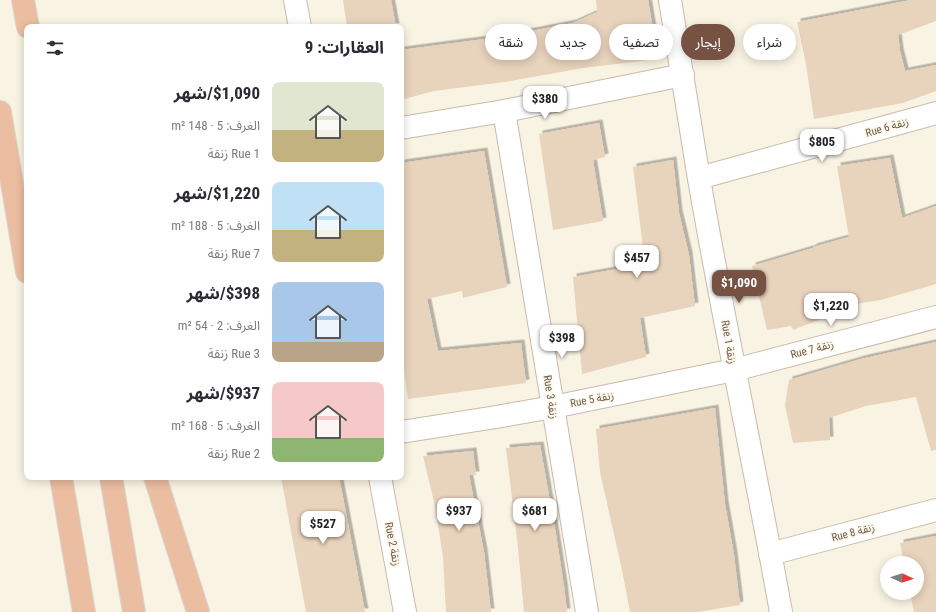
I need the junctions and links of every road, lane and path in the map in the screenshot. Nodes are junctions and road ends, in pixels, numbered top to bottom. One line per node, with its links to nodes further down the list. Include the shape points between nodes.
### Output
1 (295, 0): 3 (street)
2 (670, 0): 4 (street, Rue 1 زنقة)
3 (299, 24)
4 (683, 75): 5 (street); 9 (street, Rue 1 زنقة)
5 (504, 111): 8 (street); 13 (street, Rue 3 زنقة)
6 (0, 112): 10 (highway)
7 (936, 114): 9 (street, Rue 6 زنقة)
8 (404, 128)
9 (699, 178): 12 (street, Rue 1 زنقة)
10 (24, 254)
11 (936, 317): 12 (street, Rue 7 زنقة)
12 (734, 370): 13 (street, Rue 5 زنقة); 20 (street, Rue 1 زنقة)
13 (553, 407): 14 (street, Rue 5 زنقة); 25 (street, Rue 3 زنقة)
14 (404, 432)
15 (62, 480): 21 (highway)
16 (112, 480): 22 (highway)
17 (156, 480): 23 (highway)
18 (381, 480): 24 (street, Rue 2 زنقة)
19 (936, 510): 20 (street, Rue 8 زنقة)
20 (770, 554): 26 (street, Rue 1 زنقة)
21 (84, 612)
22 (134, 612)
23 (198, 612)
24 (405, 612)
25 (587, 612)
26 (781, 612)

